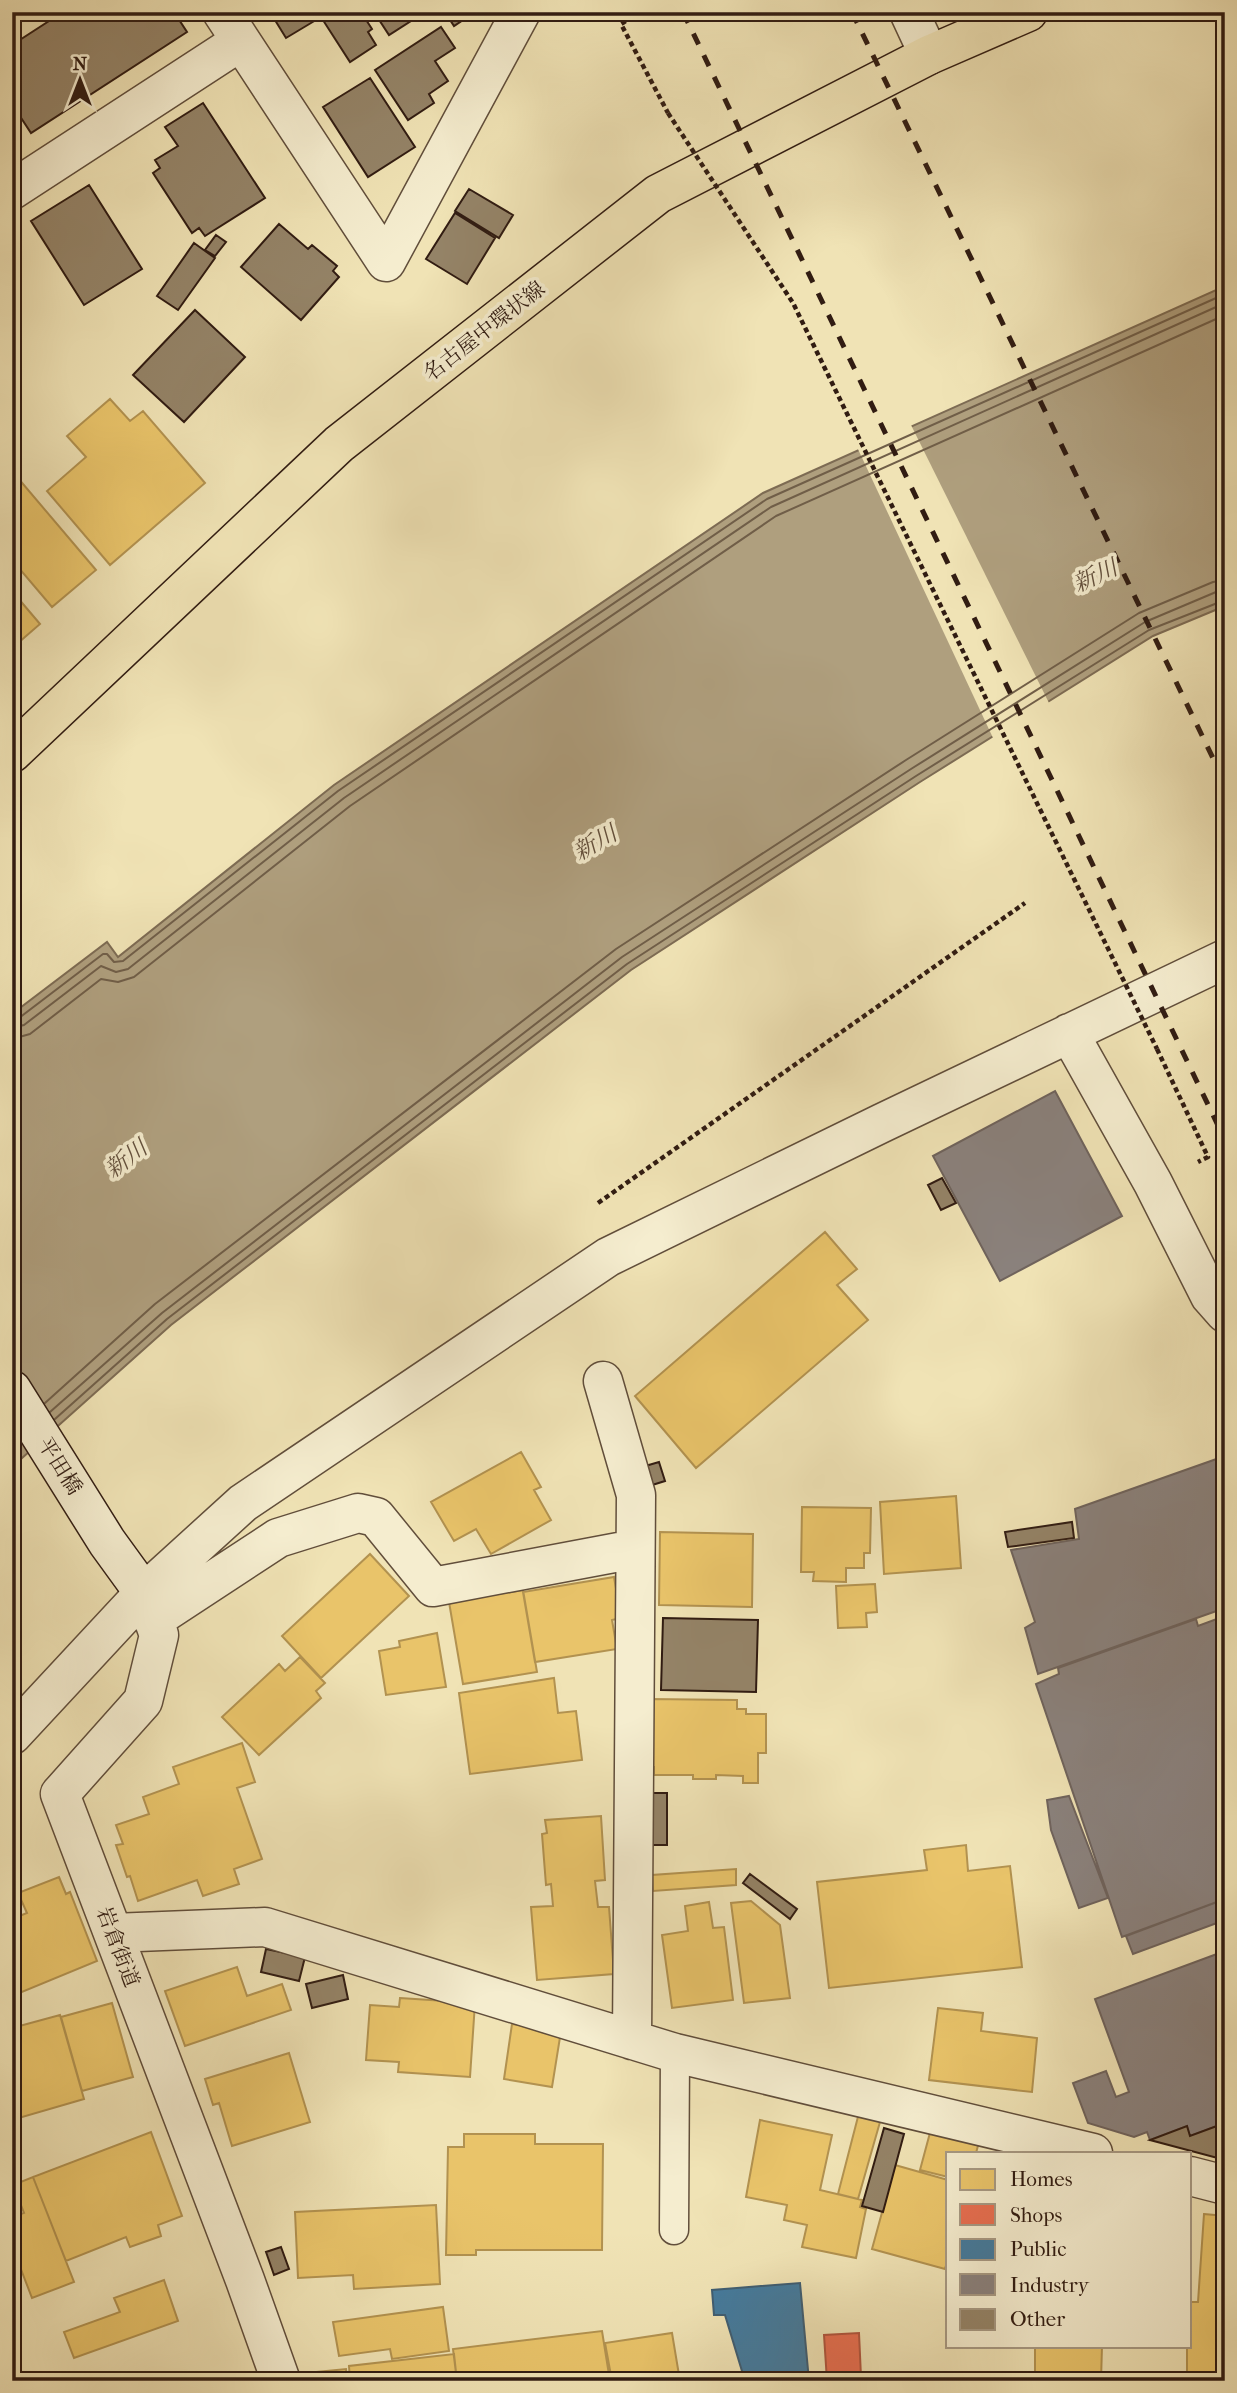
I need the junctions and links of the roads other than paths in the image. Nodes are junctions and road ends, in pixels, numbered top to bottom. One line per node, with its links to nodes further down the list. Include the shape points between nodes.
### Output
1 (522, 12): 4 (street, via 386,262)
2 (909, 12): 5 (street)
3 (1028, 12): 5 (main road, 名古屋中環状線)
4 (232, 27): 6 (street)
5 (929, 55): 7 (main road, 名古屋中環状線, via 658,194 340,444)
6 (12, 190)
7 (12, 753)
8 (1225, 959): 9 (street)
9 (1069, 1033): 10 (street, via 1210,1296); 14 (street, via 608,1257 243,1503)
10 (1225, 1313)
11 (603, 1381): 13 (street, via 636,1495)
12 (12, 1390): 14 (street, 平田橋)
13 (635, 1549): 14 (street, via 433,1587 376,1517 358,1513 278,1538); 17 (street)
14 (148, 1606): 15 (street); 16 (street, 岩倉街道, via 159,1635 143,1701 60,1794)
15 (12, 1735)
16 (113, 1933): 17 (street, via 265,1927); 23 (street, 岩倉街道)
17 (632, 2040): 18 (street)
18 (675, 2053): 19 (street); 22 (lane)
19 (1089, 2152)
20 (1192, 2177): 21 (street)
21 (1225, 2185)
22 (674, 2230)
23 (281, 2381)

